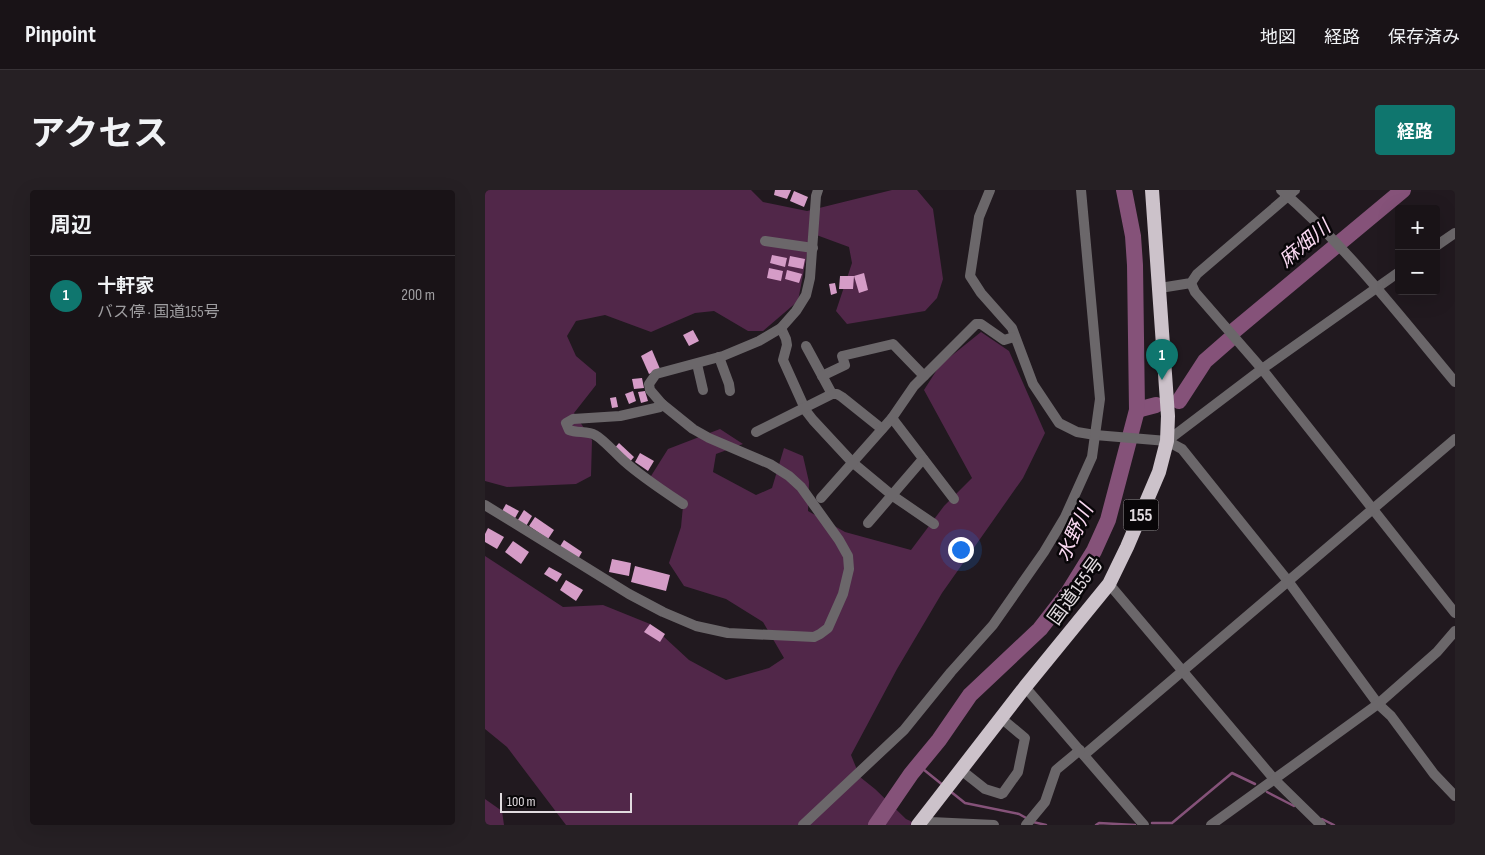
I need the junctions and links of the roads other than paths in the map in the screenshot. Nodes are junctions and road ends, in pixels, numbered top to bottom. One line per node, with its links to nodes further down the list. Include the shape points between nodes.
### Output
1 (817, 190): 9 (street)
2 (990, 190): 15 (street, via 979,217 970,276 1012,328)
3 (1081, 190): 31 (street, via 1100,399)
4 (1152, 190): 13 (highway, 国道155号 / 155)
5 (1288, 192): 11 (street, via 1197,274); 12 (street)
6 (1455, 233): 8 (street)
7 (765, 241): 9 (street)
8 (1440, 243)
9 (813, 248): 14 (street, via 806,295)
10 (1395, 275): 12 (street)
11 (1191, 284): 13 (street); 19 (street)
12 (1377, 287): 19 (street); 22 (street)
13 (1160, 288): 33 (highway, 国道155号 / 155, via 1168,416)
14 (781, 328): 17 (street); 27 (street, via 787,345 783,360)
15 (1014, 337): 21 (street, via 1004,340 976,324); 31 (street, via 1033,384 1059,423 1077,432)
16 (806, 346): 20 (street)
17 (719, 357): 18 (street); 24 (street)
18 (697, 364): 23 (street); 26 (street, via 656,374 649,384 650,390)
19 (1262, 369): 33 (street); 41 (street)
20 (822, 376): 21 (street, via 845,365 842,356 893,344); 25 (street)
21 (924, 376): 28 (street, via 909,391)
22 (1455, 382)
23 (703, 390)
24 (730, 391)
25 (832, 394): 27 (street); 29 (street, via 842,396)
26 (662, 404): 39 (street, via 620,416 573,419 566,423 569,430 597,436 641,475); 40 (street, via 693,429 789,476 801,487 839,540 848,556 849,569 843,594 828,628 820,634 814,637 728,633 696,626 629,594)
27 (804, 408): 30 (street); 35 (street)
28 (892, 418): 29 (street); 34 (street)
29 (882, 430): 35 (street)
30 (756, 432)
31 (1095, 435): 33 (street); 57 (street, via 1092,457 1065,517 993,625 904,730)
32 (1455, 439): 41 (street)
33 (1163, 441): 44 (street, via 1182,449); 45 (highway, 国道155号 / 155, via 1159,472)
34 (923, 459): 36 (street); 38 (street)
35 (852, 462): 36 (street); 37 (street)
36 (892, 495): 42 (street); 43 (street)
37 (821, 498)
38 (954, 499)
39 (683, 504)
40 (485, 505)
41 (1374, 508): 44 (street); 46 (street)
42 (867, 524)
43 (934, 524)
44 (1288, 581): 48 (street); 50 (street)
45 (1109, 584): 48 (street); 49 (highway, 国道155号 / 155)
46 (1455, 613)
47 (1455, 631): 50 (street, via 1437,652)
48 (1183, 670): 52 (street); 54 (street)
49 (1025, 687): 51 (highway, 国道155号 / 155); 52 (street)
50 (1379, 704): 54 (street); 55 (street)
51 (1001, 718): 53 (highway, 国道155号 / 155); 53 (street, via 1025,738 1018,772 1003,793 985,789)
52 (1082, 752): 59 (street, via 1056,770 1045,802); 60 (street)
53 (961, 770): 56 (highway, 国道155号 / 155)
54 (1274, 779): 61 (street); 62 (street)
55 (1455, 796)
56 (921, 821): 58 (street)
57 (803, 825)
58 (994, 825)
59 (1025, 825)
60 (1143, 825)
61 (1211, 825)
62 (1321, 825)

